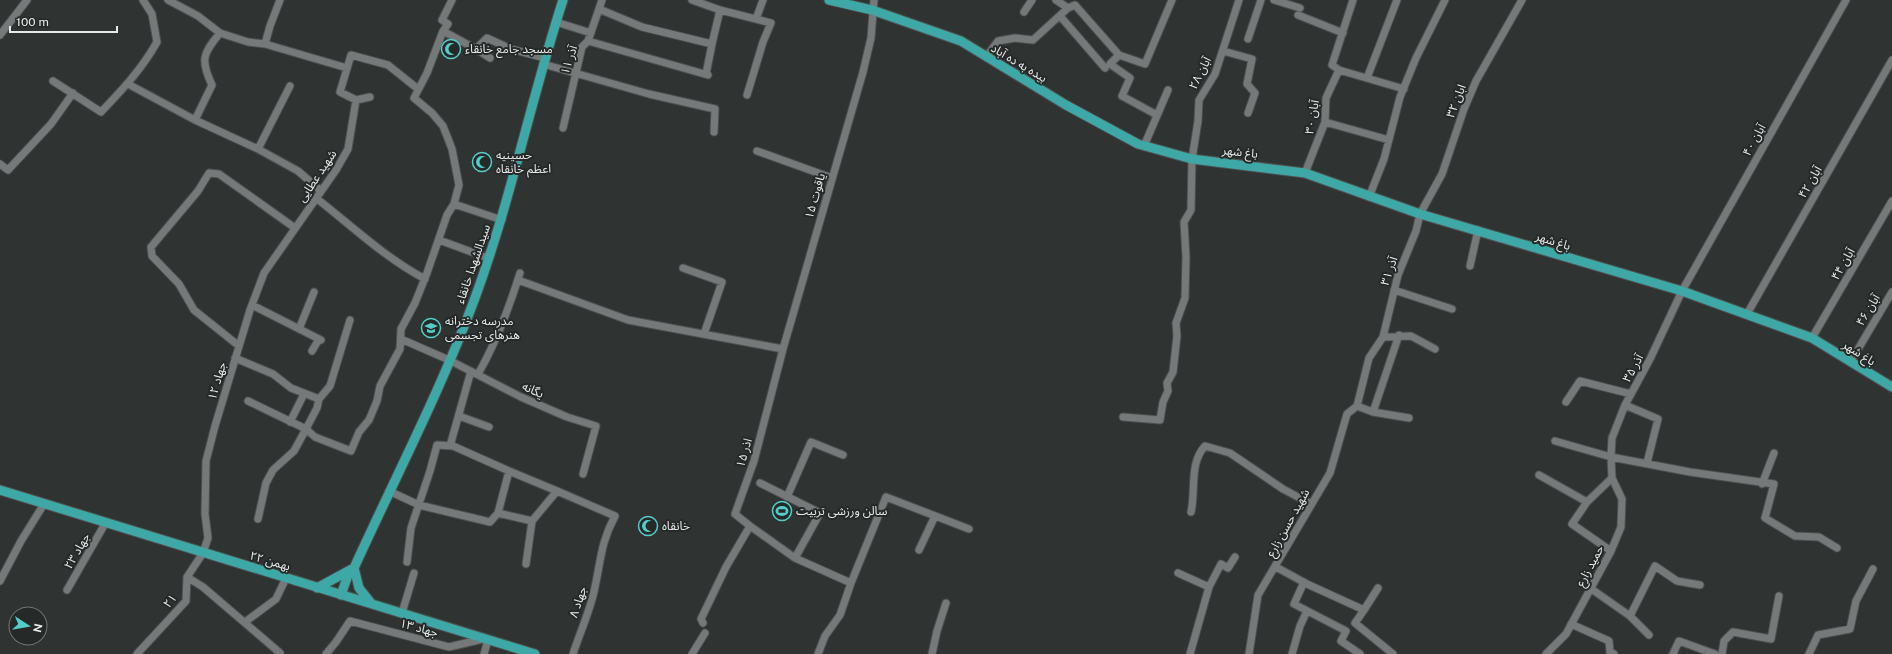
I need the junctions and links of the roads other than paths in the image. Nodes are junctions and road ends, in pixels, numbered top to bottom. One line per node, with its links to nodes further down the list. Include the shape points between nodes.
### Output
1 (27, 0): 36 (street)
2 (143, 0): 54 (street, via 152,14 157,42)
3 (168, 0): 33 (street, via 198,16)
4 (280, 0): 39 (street)
5 (452, 0): 32 (street, via 442,20 448,24)
6 (563, 0): 31 (main road, سیدالشهدا خانقاء)
7 (602, 0): 25 (street, آذر ۱۱)
8 (692, 0): 26 (street)
9 (763, 0): 30 (street)
10 (829, 0): 27 (main road, بیده به ده آباد)
11 (874, 0): 27 (street, یاقوت ۱۵)
12 (1032, 0): 28 (street)
13 (1056, 0): 24 (street)
14 (1172, 0): 43 (street, via 1145,64)
15 (1239, 0): 42 (street, آبان ۲۸)
16 (1261, 0): 37 (street)
17 (1274, 0): 35 (street)
18 (1353, 0): 35 (street)
19 (1397, 0): 52 (street)
20 (1445, 0): 57 (street, via 1416,58)
21 (1522, 0): 82 (street, ابان ۳۲, via 1476,81 1442,174)
22 (1846, 0): 92 (street, آبان ۴۰)
23 (1077, 2): 24 (street); 43 (street)
24 (1068, 8): 29 (street)
25 (599, 9): 34 (street, آذر ۱۱); 40 (street, via 642,27)
26 (720, 10): 30 (street); 40 (street)
27 (872, 10): 44 (main road, بیده به ده آباد, via 961,41); 76 (street, یاقوت ۱۵, via 871,38)
28 (1024, 12)
29 (1060, 16): 44 (street, via 1033,40 1015,38 998,41); 49 (street)
30 (756, 19): 60 (street, via 771,23)
31 (556, 22): 34 (street); 47 (main road, سیدالشهدا خانقاء)
32 (443, 32): 41 (street); 56 (street)
33 (220, 33): 39 (street, via 248,42); 65 (street, via 206,49 207,74 212,85)
34 (591, 33): 38 (street, آذر ۱۱)
35 (1343, 33): 50 (street, via 1332,65)
36 (0, 35)
37 (1248, 39)
38 (588, 41): 40 (street, via 707,75); 51 (street, آذر ۱۱, via 582,47)
39 (265, 44): 48 (street)
40 (712, 44)
41 (476, 49): 45 (street); 47 (street, via 487,38)
42 (1223, 51): 63 (street, via 1252,59 1247,84 1255,93); 73 (street, آبان ۲۸, via 1215,74 1199,100)
43 (1119, 55): 64 (street, via 1110,64 1130,78 1122,96)
44 (986, 57): 70 (main road, بیده به ده آباد, via 1066,105)
45 (490, 58)
46 (1892, 60): 97 (street, آبان ۴۲)
47 (544, 61): 51 (street); 83 (main road, سیدالشهدا خانقاء)
48 (347, 68): 56 (street, via 351,55 388,65); 62 (street, via 340,92)
49 (1105, 68)
50 (1339, 70): 52 (street); 66 (street, آبان ۳۰, via 1326,98)
51 (575, 72): 67 (street, آذر ۱۱); 68 (street, via 649,94 715,109)
52 (1367, 78): 57 (street)
53 (53, 81): 59 (street)
54 (128, 84): 59 (street, via 100,112); 65 (street)
55 (290, 86): 71 (street)
56 (418, 89): 81 (street, via 414,98 443,126 452,149 459,185)
57 (1404, 89): 69 (street)
58 (1168, 90): 64 (street)
59 (73, 93): 74 (street, via 51,124 8,170)
60 (747, 95)
61 (370, 97): 62 (street)
62 (356, 100): 77 (street, شهید عطایی, via 348,149)
63 (1248, 113)
64 (1157, 115): 70 (street)
65 (195, 120): 71 (street)
66 (1325, 122): 69 (street); 75 (street, آبان ۳۰)
67 (563, 128)
68 (714, 132)
69 (1389, 140): 78 (street)
70 (1144, 146): 73 (main road, بیده به ده آباد)
71 (258, 149): 77 (street, via 298,171)
72 (757, 151): 76 (street)
73 (1192, 159): 75 (main road, باغ شهر); 124 (street, آبان ۲۸, via 1191,210 1184,222 1185,298 1176,323 1173,372 1167,383 1168,391 1160,420)
74 (0, 164)
75 (1305, 173): 78 (main road, باغ شهر)
76 (832, 178): 106 (street, یاقوت ۱۵)
77 (321, 191): 79 (street, شهید عطایی)
78 (1370, 197): 82 (main road, باغ شهر)
79 (316, 198): 84 (street, شهید عطایی); 90 (street, via 375,247 400,265)
80 (1892, 201): 103 (street, آبان ۴۴)
81 (454, 204): 83 (street); 86 (street, via 447,215)
82 (1420, 214): 85 (main road, باغ شهر); 91 (street, آذر ۳۱)
83 (502, 220): 87 (main road, سیدالشهدا خانقاء)
84 (295, 227): 95 (street, جهاد ۱۲, via 264,273); 105 (street, via 219,174 209,173 198,191 151,247 152,256 178,284 194,310)
85 (1478, 230): 88 (street); 92 (main road, باغ شهر)
86 (439, 240): 87 (street); 90 (street)
87 (488, 258): 110 (main road, سیدالشهدا خانقاء, via 475,298)
88 (1470, 266)
89 (683, 268): 100 (street, via 722,282)
90 (425, 278): 104 (street, via 401,329)
91 (1394, 290): 96 (street); 102 (street, آذر ۳۱)
92 (1682, 291): 97 (main road, باغ شهر); 115 (street, آذر ۳۵)
93 (314, 292): 99 (street)
94 (1892, 292): 111 (street, آبان ۴۶)
95 (252, 305): 99 (street); 105 (street, جهاد ۱۲)
96 (1452, 309)
97 (1747, 314): 103 (main road, باغ شهر)
98 (350, 320): 117 (street, via 330,386)
99 (299, 329): 108 (street, via 320,339)
100 (704, 334): 106 (street); 112 (street, via 628,320 519,276 512,301 489,355)
101 (1399, 335): 102 (street); 107 (street, via 1411,336); 122 (street)
102 (1383, 337): 121 (street, via 1369,358)
103 (1812, 338): 111 (main road, باغ شهر)
104 (401, 340): 110 (street, یگانه); 128 (street, via 400,349 380,386 369,420 359,432 351,451 315,437)
105 (239, 346): 109 (street, جهاد ۱۲)
106 (783, 348): 116 (street, یاقوت ۱۵)
107 (1435, 349)
108 (312, 351)
109 (235, 358): 114 (street, via 273,374 291,388); 160 (street, جهاد ۱۲, via 206,461 205,514 208,538)
110 (449, 360): 112 (street, یگانه); 142 (main road, سیدالشهدا خانقاء)
111 (1851, 361): 113 (main road, باغ شهر)
112 (474, 373): 123 (street); 136 (street, یگانه, via 521,398 596,426)
113 (1892, 387)
114 (304, 394): 117 (street); 126 (street)
115 (1631, 394): 119 (street, via 1580,381); 120 (street, آذر ۳۵)
116 (770, 397): 155 (street, اذر ۱۵, via 754,461 735,514)
117 (319, 399): 128 (street)
118 (248, 401): 126 (street)
119 (1566, 402)
120 (1625, 405): 133 (street, آذر ۳۵, via 1612,438); 134 (street, via 1658,419)
121 (1357, 406): 122 (street); 147 (street, شهید حسن زارع, via 1347,414 1330,473)
122 (1373, 412): 125 (street)
123 (459, 416): 127 (street); 130 (street)
124 (1123, 417)
125 (1409, 418)
126 (290, 422): 128 (street)
127 (490, 427)
128 (306, 429): 152 (street, via 294,451 273,470 266,483)
129 (1555, 441): 133 (street)
130 (450, 446): 135 (street); 148 (street, via 437,445)
131 (1774, 453): 140 (street)
132 (843, 455): 144 (street, via 811,442)
133 (1611, 457): 134 (street); 138 (street, آذر ۳۵)
134 (1647, 464): 140 (street)
135 (510, 472): 143 (street); 150 (street)
136 (583, 474)
137 (1539, 476): 145 (street)
138 (1612, 478): 145 (street); 159 (street, حمید زارع, via 1622,499 1622,506 1621,527)
139 (760, 483): 144 (street)
140 (1762, 484): 157 (street, via 1774,484 1765,518 1795,536 1819,537)
141 (0, 490): 146 (main road, ۲۲ بهمن)
142 (390, 491): 148 (street); 166 (main road, سیدالشهدا خانقاء)
143 (557, 491): 153 (street); 201 (street, جهاد ۸, via 615,516 606,532 595,588)
144 (787, 497): 162 (street, via 820,513)
145 (1587, 502): 159 (street, via 1572,524)
146 (44, 504): 154 (main road, ۲۲ بهمن); 172 (street)
147 (1310, 504): 149 (street, via 1230,453 1205,446 1194,469); 165 (street, شهید حسن زارع)
148 (419, 505): 150 (street, via 490,522); 163 (street, via 411,528)
149 (1191, 512)
150 (498, 513): 153 (street)
151 (935, 516): 156 (street); 158 (street); 174 (street, via 886,497)
152 (258, 519)
153 (532, 521): 164 (street)
154 (106, 522): 160 (main road, ۲۲ بهمن); 180 (street, جهاد ۲۳)
155 (750, 526): 162 (street); 190 (street, via 701,619)
156 (969, 529)
157 (1837, 548)
158 (919, 550)
159 (1611, 551): 179 (street, حمید زارع)
160 (203, 553): 170 (street); 171 (main road, ۲۲ بهمن)
161 (1235, 556): 176 (street, via 1228,568 1221,564)
162 (795, 558): 174 (street)
163 (406, 562)
164 (526, 564)
165 (1276, 567): 173 (street); 206 (street, شهید حسن زارع, via 1258,595)
166 (354, 568): 177 (main road); 181 (main road, سیدالشهدا خانقاء, via 354,574); 184 (main road, via 359,588)
167 (1873, 570): 214 (street, via 1856,601 1850,629 1818,636)
168 (414, 573): 187 (street)
169 (1178, 573): 176 (street)
170 (187, 578): 189 (street, via 203,586); 196 (street, ۲۱, via 186,601)
171 (286, 578): 177 (main road, ۲۲ بهمن); 189 (street, via 276,598)
172 (0, 580)
173 (1304, 582): 185 (street); 186 (street, via 1294,604)
174 (851, 583): 203 (street, via 840,615 825,636)
175 (1700, 584): 188 (street, via 1677,581 1655,566)
176 (1209, 587): 205 (street)
177 (317, 588): 181 (main road, ۲۲ بهمن)
178 (1378, 588): 185 (street)
179 (1590, 588): 188 (street); 191 (street, حمید زارع)
180 (67, 590)
181 (344, 596): 184 (main road, ۲۲ بهمن)
182 (1779, 596): 213 (street, via 1771,639 1733,632 1724,640)
183 (946, 602): 204 (street)
184 (372, 604): 187 (main road, ۲۲ بهمن)
185 (1364, 610): 209 (street, via 1355,623)
186 (1307, 611): 207 (street); 208 (street, via 1346,631 1341,641)
187 (402, 613): 194 (main road, ۲۲ بهمن)
188 (1630, 616): 193 (street)
189 (245, 622): 197 (street)
190 (703, 624)
191 (1571, 624): 195 (street, via 1609,641); 210 (street, حمید زارع, via 1566,634)
192 (705, 633): 202 (street)
193 (1649, 635)
194 (485, 639): 198 (street, جهاد ۱۳, via 449,647 350,621); 199 (street); 200 (main road, ۲۲ بهمن)
195 (1610, 652)
196 (137, 654)
197 (279, 654)
198 (326, 654)
199 (484, 654)
200 (535, 654)
201 (573, 654)
202 (692, 654)
203 (818, 654)
204 (932, 654)
205 (1190, 654)
206 (1249, 654)
207 (1292, 654)
208 (1360, 654)
209 (1393, 654)
210 (1546, 654)
211 (1673, 654): 212 (street, via 1679,640)
212 (1715, 654)
213 (1722, 654)
214 (1809, 654)

